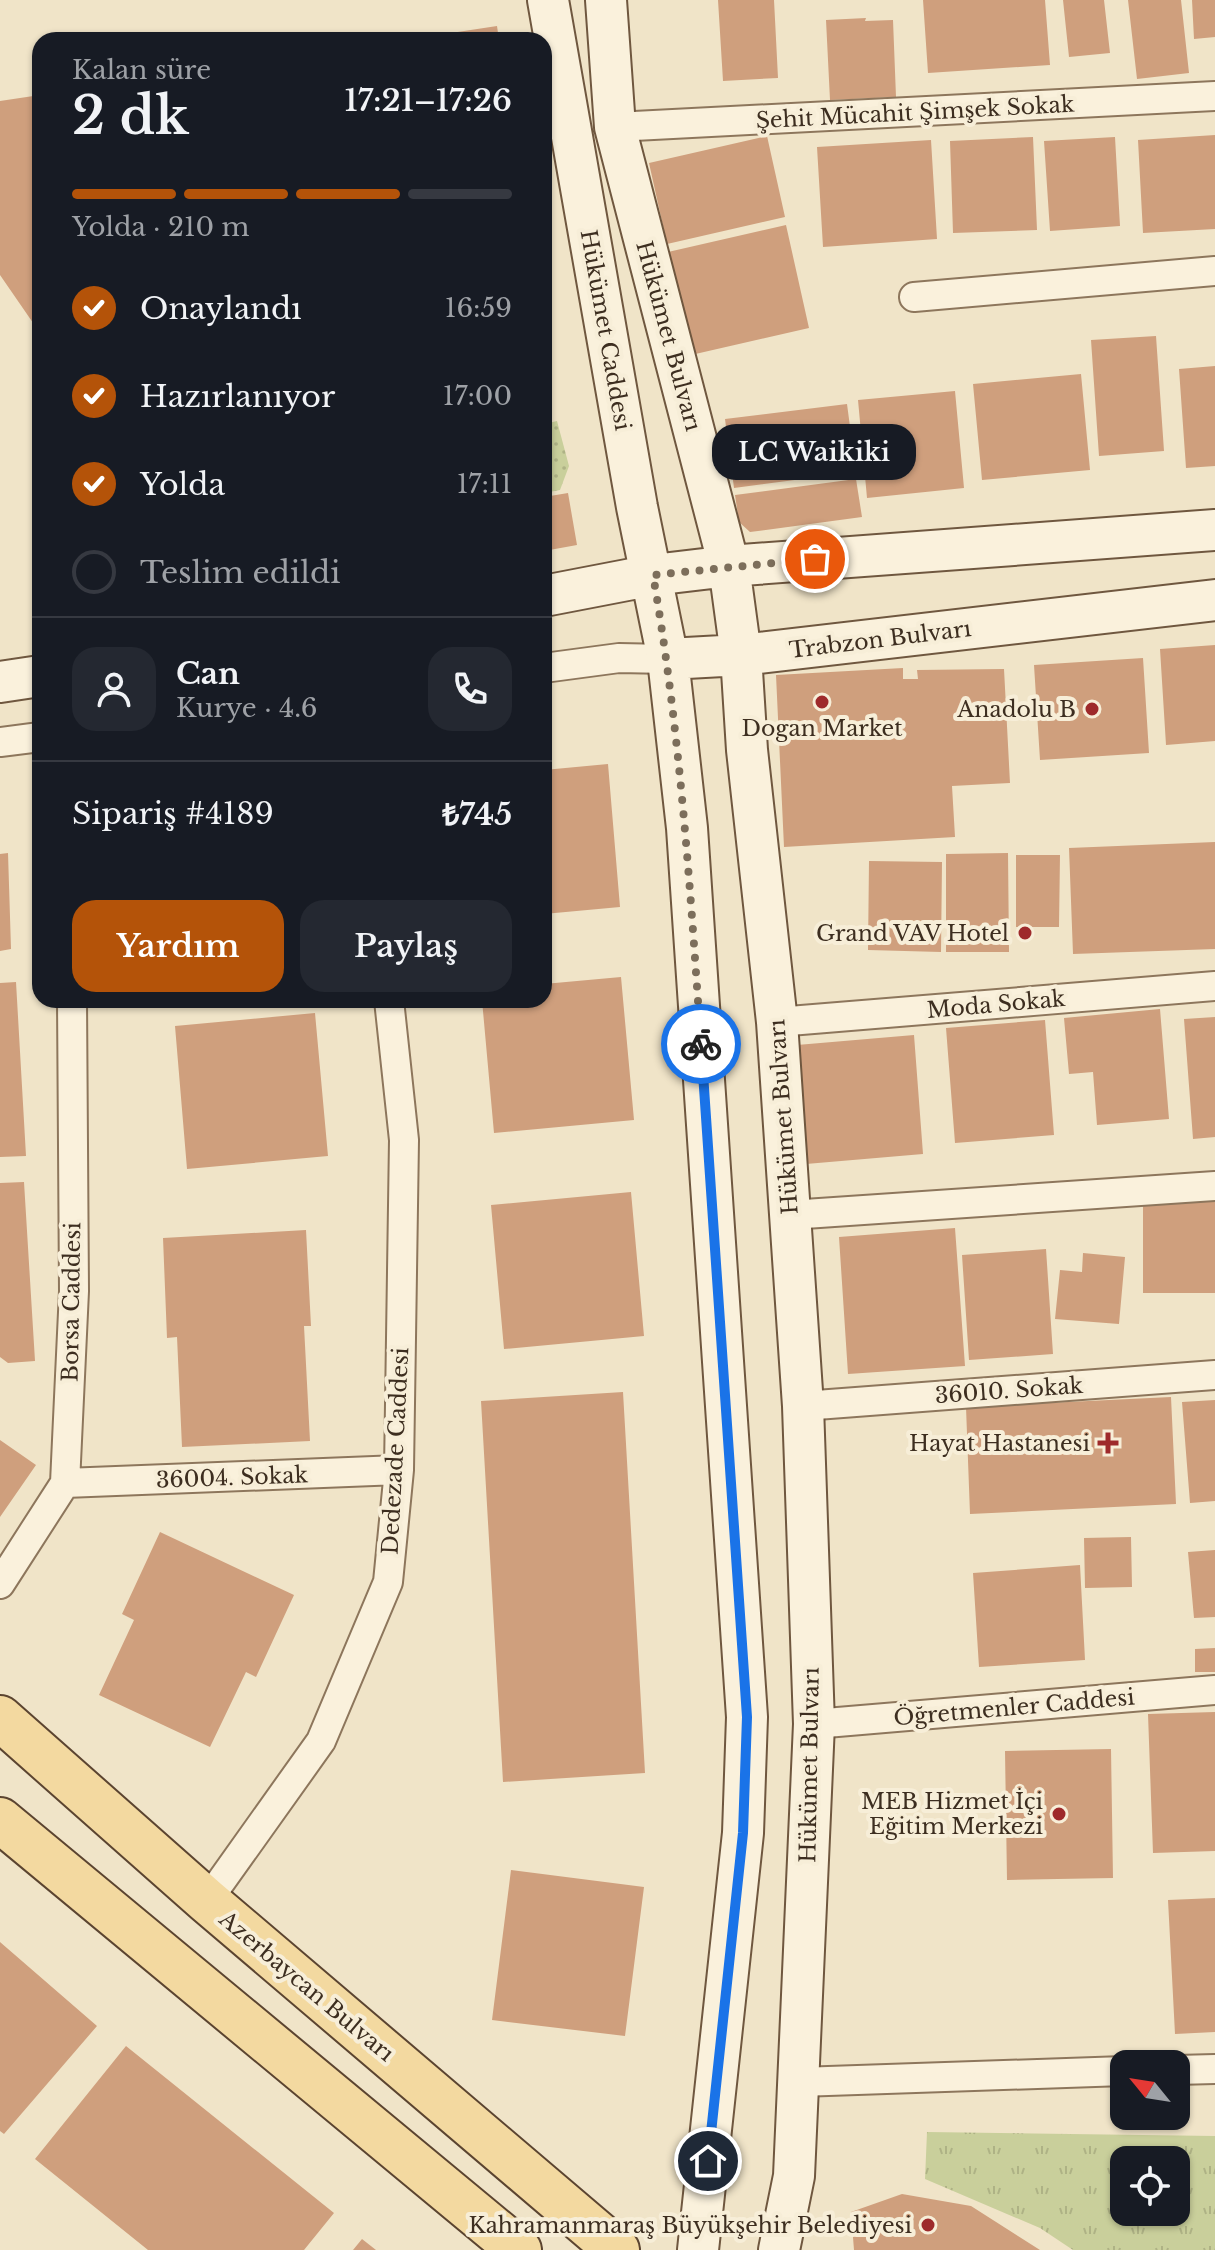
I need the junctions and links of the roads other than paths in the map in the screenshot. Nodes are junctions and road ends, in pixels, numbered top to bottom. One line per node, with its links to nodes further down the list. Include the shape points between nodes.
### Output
1 (548, 0): 9 (main road, Hükümet Caddesi)
2 (606, 0): 4 (main road, Hükümet Bulvarı)
3 (1215, 96): 4 (street, Şehit Mücahit Şimşek Sokak)
4 (615, 127): 8 (main road, Hükümet Bulvarı)
5 (1215, 271): 6 (street)
6 (914, 297)
7 (1215, 530): 8 (main road)
8 (729, 566): 9 (main road); 12 (main road, Hükümet Bulvarı)
9 (653, 575): 10 (main road); 13 (main road, Hükümet Caddesi)
10 (552, 594)
11 (1215, 600): 12 (main road, Trabzon Bulvarı)
12 (741, 655): 13 (main road, Trabzon Bulvarı); 22 (main road, Hükümet Bulvarı)
13 (668, 659): 14 (street, Trabzon Bulvarı, via 619,658); 41 (main road, via 687,828 747,1717 743,1833)
14 (552, 667)
15 (32, 677): 16 (main road)
16 (0, 682)
17 (32, 738): 18 (street)
18 (0, 742)
19 (1215, 986): 22 (street, Moda Sokak)
20 (72, 1008): 28 (street, Borsa Caddesi, via 74,1291)
21 (390, 1008): 27 (street, Dedezade Caddesi, via 404,1140)
22 (777, 1022): 24 (main road, Hükümet Bulvarı)
23 (1215, 1186): 24 (street)
24 (790, 1215): 26 (main road, Hükümet Bulvarı)
25 (1215, 1375): 26 (street, 36010. Sokak)
26 (803, 1406): 32 (main road, Hükümet Bulvarı)
27 (399, 1470): 28 (street, 36004. Sokak); 34 (street, Dedezade Caddesi, via 388,1582 321,1741)
28 (65, 1483): 29 (street)
29 (0, 1584)
30 (1215, 1690): 32 (street, Öğretmenler Caddesi)
31 (0, 1718): 34 (main road, Azerbaycan Bulvarı)
32 (814, 1724): 38 (main road, Hükümet Bulvarı)
33 (0, 1820): 39 (main road)
34 (207, 1901): 40 (main road, Azerbaycan Bulvarı)
35 (1215, 2069): 36 (street)
36 (1190, 2070)
37 (1110, 2071): 38 (street)
38 (799, 2082): 42 (main road, Hükümet Bulvarı, via 794,2176)
39 (519, 2250)
40 (617, 2250)
41 (698, 2250)
42 (779, 2250)

